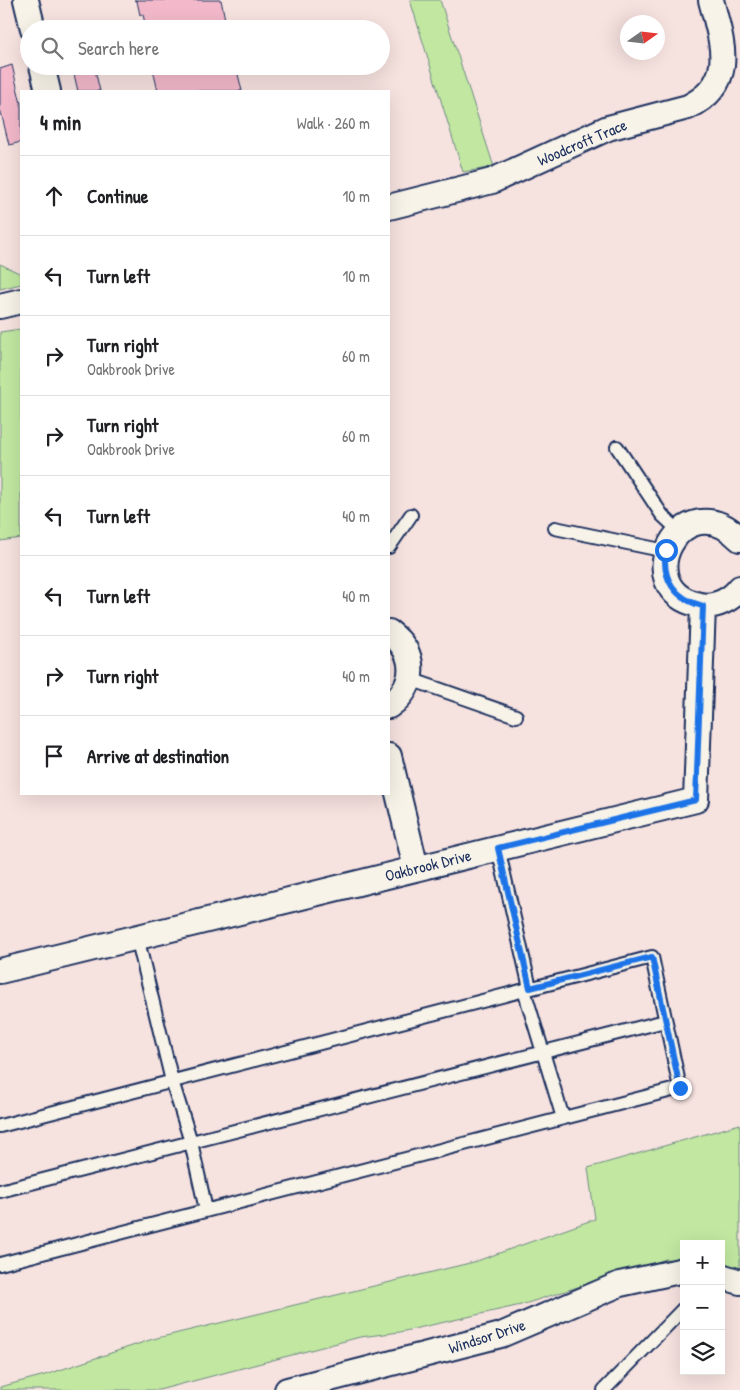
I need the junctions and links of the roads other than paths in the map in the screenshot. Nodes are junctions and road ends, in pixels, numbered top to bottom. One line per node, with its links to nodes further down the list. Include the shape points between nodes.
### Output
1 (26, 0): 3 (street)
2 (711, 0): 6 (street, Woodcroft Trace, via 723,59 719,80 706,96 688,107 608,128 492,181)
3 (31, 20)
4 (44, 75): 5 (street)
5 (48, 90)
6 (390, 207)
7 (20, 301): 8 (street)
8 (0, 306)
9 (617, 447): 12 (lane, via 662,514)
10 (411, 515): 14 (lane)
11 (555, 528): 15 (lane)
12 (680, 531): 13 (street, via 691,524 705,522 724,526); 15 (street)
13 (740, 539)
14 (390, 546)
15 (666, 550): 17 (street, via 664,563 671,587 691,603)
16 (740, 588): 17 (street, via 729,599)
17 (703, 606): 23 (street, Oakbrook Drive, via 696,800)
18 (390, 633): 19 (street, via 400,640 407,652 411,665)
19 (410, 679): 20 (street, via 398,699); 21 (lane)
20 (390, 705)
21 (516, 716)
22 (390, 760): 24 (street)
23 (498, 848): 24 (street, Oakbrook Drive); 27 (lane)
24 (416, 868): 25 (street, Oakbrook Drive)
25 (137, 937): 26 (street, Oakbrook Drive); 30 (lane)
26 (0, 970)
27 (527, 989): 28 (lane, via 652,957); 29 (lane); 30 (lane)
28 (665, 1021): 29 (lane); 31 (lane, via 680,1088)
29 (542, 1052): 31 (lane); 33 (lane)
30 (172, 1081): 32 (lane); 33 (lane)
31 (563, 1118): 35 (lane)
32 (0, 1126)
33 (191, 1142): 34 (lane); 35 (lane)
34 (0, 1191)
35 (206, 1210): 36 (lane)
36 (0, 1264)
37 (680, 1271): 41 (street, Windsor Drive, via 620,1284 501,1335)
38 (725, 1277): 39 (street)
39 (740, 1282)
40 (680, 1312): 42 (lane)
41 (287, 1390)
42 (604, 1390)

